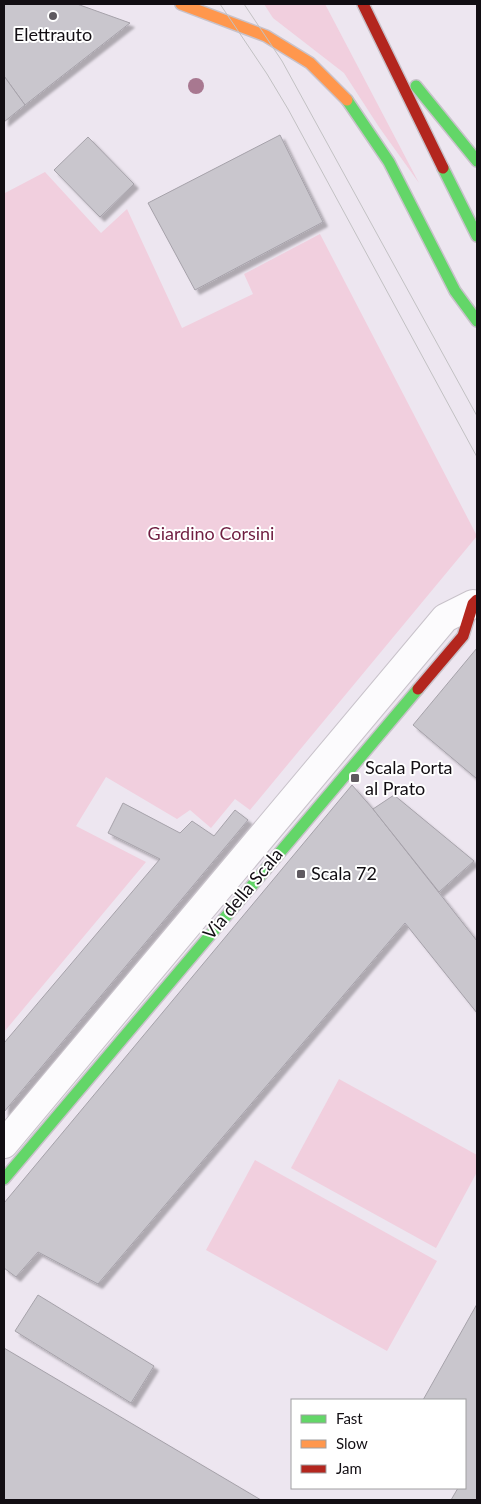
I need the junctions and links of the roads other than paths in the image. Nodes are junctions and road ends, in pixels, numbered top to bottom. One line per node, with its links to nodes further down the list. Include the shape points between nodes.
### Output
1 (181, 4): 6 (street, via 266,36 310,63 348,101 389,162 455,290)
2 (363, 4): 3 (street)
3 (374, 25): 4 (street, via 422,95); 5 (street)
4 (477, 161)
5 (477, 236)
6 (477, 321)
7 (475, 602): 8 (street, Via della Scala, via 445,618); 9 (street, Via della Scala, via 463,636)
8 (4, 1144)
9 (4, 1178)

